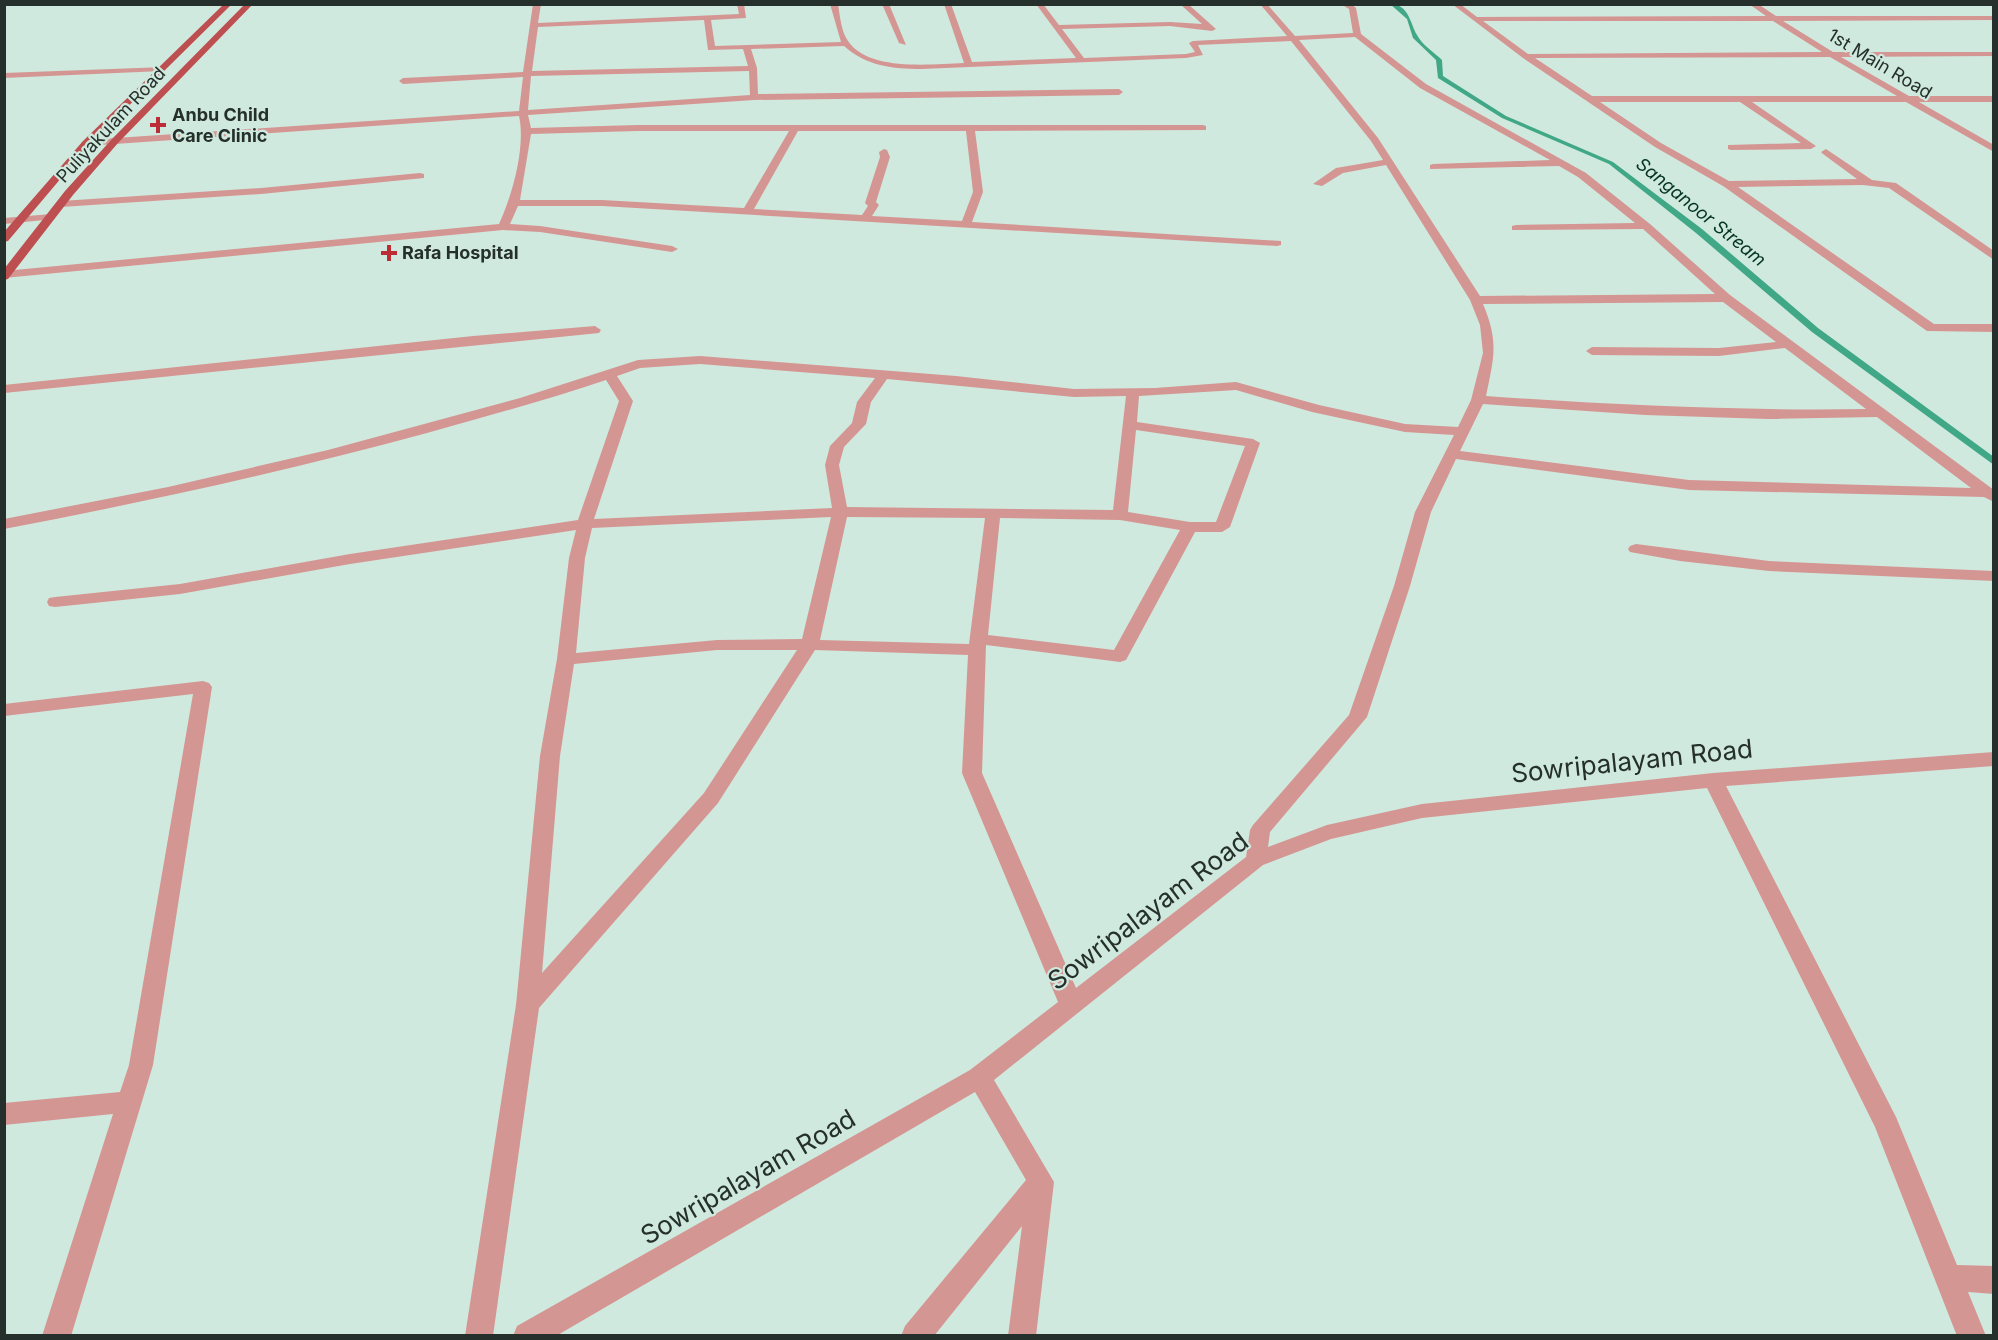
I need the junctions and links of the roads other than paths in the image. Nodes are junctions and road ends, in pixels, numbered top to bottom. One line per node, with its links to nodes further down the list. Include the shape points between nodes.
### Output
1 (229, 4): 33 (main road, Puliyakulam Road)
2 (250, 4): 48 (main road, Puliyakulam Road)
3 (537, 4): 18 (street)
4 (740, 4): 14 (street, via 743,16)
5 (834, 4): 25 (street)
6 (885, 4): 24 (street)
7 (947, 4): 31 (street)
8 (1039, 4): 19 (street)
9 (1183, 4): 20 (street)
10 (1263, 4): 22 (street)
11 (1344, 4): 21 (street, via 1352,8)
12 (1455, 4): 17 (street)
13 (1752, 4): 15 (street, 1st Main Road)
14 (707, 18): 18 (street); 26 (street, via 711,48)
15 (1773, 18): 16 (street); 17 (street); 27 (street, 1st Main Road)
16 (1994, 18)
17 (1475, 19): 29 (street)
18 (534, 25): 34 (street)
19 (1057, 27): 20 (street); 30 (street)
20 (1210, 27): 23 (street)
21 (1357, 35): 22 (street); 57 (street, via 1424,86)
22 (1292, 37): 23 (street); 56 (street)
23 (1225, 40): 30 (street, via 1192,42 1200,53 1186,56)
24 (903, 43)
25 (846, 44): 26 (street); 31 (street, via 862,56 897,67)
26 (746, 47): 32 (street)
27 (1830, 54): 28 (street); 29 (street); 41 (street, 1st Main Road)
28 (1994, 54)
29 (1526, 56): 39 (street)
30 (1082, 60): 31 (street)
31 (969, 65)
32 (753, 68): 34 (street); 38 (street)
33 (162, 69): 35 (street); 51 (main road, Puliyakulam Road)
34 (527, 74): 36 (street); 43 (street)
35 (4, 76)
36 (403, 81)
37 (1119, 92): 38 (street)
38 (754, 98): 43 (street)
39 (1589, 99): 40 (street); 62 (street)
40 (1742, 99): 41 (street); 52 (street, via 1811,146)
41 (1905, 99): 42 (street); 49 (street, 1st Main Road)
42 (1994, 99)
43 (523, 113): 47 (street); 48 (street)
44 (1203, 128): 45 (street)
45 (970, 129): 46 (street); 70 (street, via 978,192)
46 (794, 130): 47 (street); 65 (street)
47 (527, 131): 63 (street)
48 (114, 141): 51 (street); 64 (main road, Puliyakulam Road)
49 (1978, 141): 50 (street); 53 (street, 1st Main Road)
50 (1994, 141)
51 (86, 143): 68 (main road, Puliyakulam Road)
52 (1731, 147)
53 (1994, 150)
54 (884, 152): 67 (street, via 870,203 874,205)
55 (1826, 152): 60 (street)
56 (1389, 162): 61 (street, via 1340,170); 80 (street)
57 (1561, 163): 58 (street); 71 (street)
58 (1433, 167)
59 (420, 176): 64 (street)
60 (1868, 182): 62 (street); 77 (street, via 1892,185)
61 (1318, 184)
62 (1727, 184): 81 (street, via 1931,328)
63 (514, 203): 65 (street, via 602,203); 72 (street)
64 (61, 204): 66 (main road, Puliyakulam Road)
65 (747, 212): 67 (street)
66 (51, 217): 68 (street); 78 (main road, Puliyakulam Road)
67 (866, 218): 70 (street)
68 (21, 219): 69 (street); 74 (main road, Puliyakulam Road)
69 (4, 221)
70 (966, 224): 75 (street)
71 (1646, 226): 73 (street); 79 (street)
72 (503, 227): 76 (street); 78 (street)
73 (1516, 228)
74 (4, 238)
75 (1277, 243)
76 (672, 249)
77 (1994, 257)
78 (5, 276)
79 (1726, 298): 80 (street); 83 (street)
80 (1476, 300): 89 (street, via 1486,325 1490,353)
81 (1994, 328)
82 (596, 330): 87 (street)
83 (1790, 344): 84 (street, via 1719,352); 90 (street)
84 (1592, 351)
85 (609, 374): 86 (street, via 638,364 700,360); 98 (street, via 357,448 107,505); 99 (street, via 626,401)
86 (884, 374): 88 (street, via 1074,393); 95 (street, via 864,402 859,424 837,446 832,465)
87 (4, 389)
88 (1133, 392): 91 (street); 92 (street, via 1236,386 1406,428)
89 (1478, 400): 90 (street, via 1768,415); 92 (street)
90 (1882, 413): 94 (street)
91 (1129, 425): 97 (street); 100 (street, via 1253,443 1222,527)
92 (1461, 431): 93 (street)
93 (1450, 454): 94 (street, via 1689,486); 110 (street, via 1423,512 1358,717 1260,830)
94 (1990, 495)
95 (840, 512): 96 (street); 99 (street); 104 (street)
96 (993, 514): 97 (street); 105 (street)
97 (1120, 515): 100 (street)
98 (4, 524)
99 (585, 524): 103 (street, via 180,589); 106 (street, via 577,558)
100 (1190, 527): 105 (street, via 1120,656)
101 (1636, 549): 102 (street, via 1712,562)
102 (1994, 576)
103 (55, 602)
104 (810, 644): 105 (street); 106 (street, via 717,645); 112 (street, via 711,798)
105 (978, 644): 111 (street, via 972,773)
106 (566, 659): 112 (street, via 550,756)
107 (4, 710): 114 (street, via 203,687 141,1065)
108 (1994, 759): 109 (street, Sowripalayam Road)
109 (1713, 780): 110 (street, Sowripalayam Road, via 1422,811 1327,832); 117 (street, via 1887,1125)
110 (1256, 860): 111 (street, Sowripalayam Road)
111 (1071, 1004): 113 (street, Sowripalayam Road)
112 (528, 1005): 120 (street)
113 (979, 1077): 116 (street); 121 (street, Sowripalayam Road)
114 (129, 1102): 115 (street); 119 (street)
115 (4, 1114)
116 (1041, 1182): 122 (street); 123 (street)
117 (1948, 1278): 118 (street); 124 (street)
118 (1994, 1280)
119 (56, 1335)
120 (479, 1335)
121 (528, 1335)
122 (915, 1335)
123 (1022, 1335)
124 (1972, 1335)

